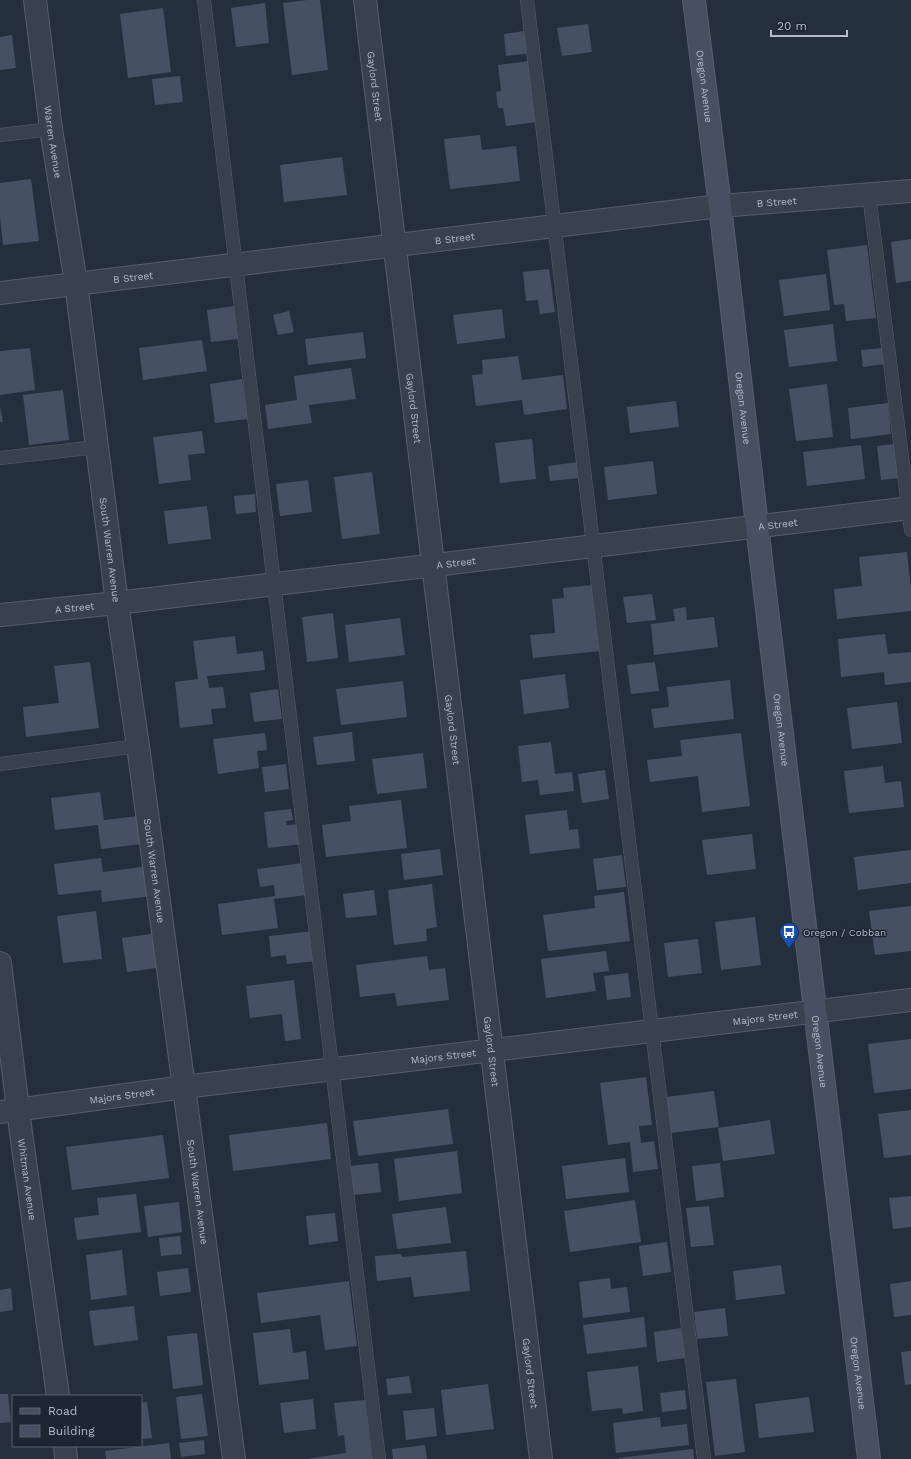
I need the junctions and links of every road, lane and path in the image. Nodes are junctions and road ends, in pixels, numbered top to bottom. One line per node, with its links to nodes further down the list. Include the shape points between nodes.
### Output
1 (35, 0): 6 (street, Warren Avenue)
2 (204, 0): 13 (lane)
3 (365, 0): 12 (street, Gaylord Street)
4 (527, 0): 11 (lane)
5 (694, 0): 10 (street, Oregon Avenue)
6 (51, 129): 7 (lane); 14 (street, Warren Avenue)
7 (0, 135)
8 (911, 191): 9 (street, B Street)
9 (869, 194): 10 (street, B Street); 18 (lane)
10 (720, 206): 11 (street, B Street); 19 (street, Oregon Avenue)
11 (556, 226): 12 (street, B Street); 21 (lane)
12 (395, 246): 13 (street, B Street); 22 (street, Gaylord Street)
13 (235, 264): 14 (street, B Street); 23 (lane)
14 (76, 283): 15 (street, B Street); 16 (street, South Warren Avenue)
15 (0, 293)
16 (97, 447): 17 (lane); 24 (street, South Warren Avenue)
17 (0, 458)
18 (910, 508): 19 (street, A Street); 20 (lane)
19 (757, 526): 21 (street, A Street); 30 (street, Oregon Avenue)
20 (911, 530)
21 (594, 546): 22 (street, A Street); 31 (lane)
22 (433, 565): 23 (street, A Street); 32 (street, Gaylord Street)
23 (275, 584): 24 (street, A Street); 33 (lane)
24 (117, 603): 25 (street, A Street); 26 (street, South Warren Avenue)
25 (0, 615)
26 (138, 746): 27 (lane); 34 (street, South Warren Avenue)
27 (0, 764)
28 (0, 963): 35 (street, Whitman Avenue)
29 (911, 1000): 30 (street, Majors Street)
30 (815, 1012): 31 (street, Majors Street); 43 (street, Oregon Avenue)
31 (653, 1032): 32 (street, Majors Street); 42 (lane)
32 (492, 1051): 33 (street, Majors Street); 41 (street, Gaylord Street)
33 (333, 1070): 34 (street, Majors Street); 40 (lane)
34 (184, 1088): 35 (street, Majors Street); 39 (street, South Warren Avenue)
35 (9, 1110): 36 (street, Whitman Avenue)
36 (58, 1395)
37 (65, 1447): 38 (street)
38 (66, 1459)
39 (234, 1459)
40 (379, 1459)
41 (541, 1459)
42 (704, 1459)
43 (869, 1459)

